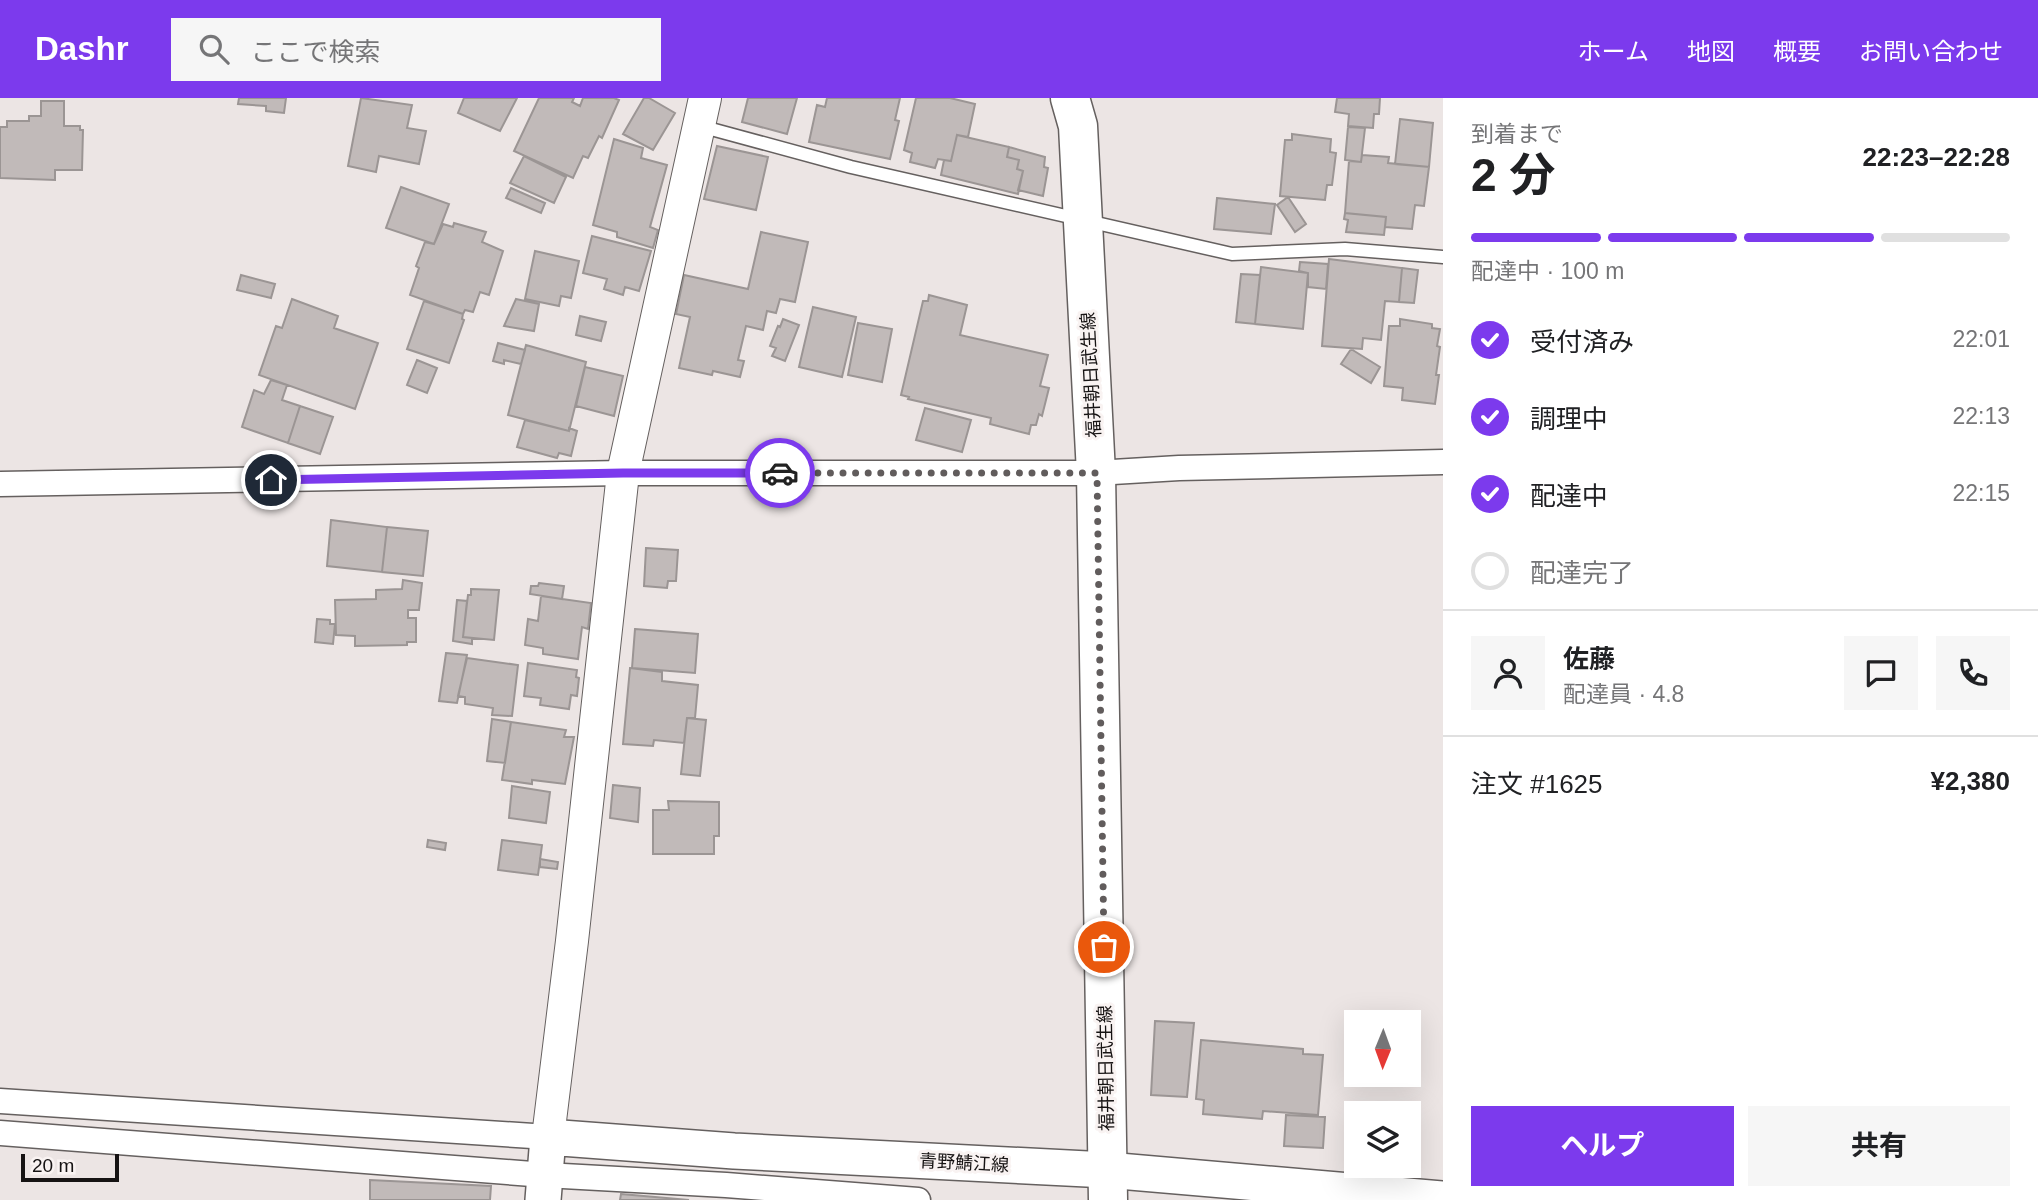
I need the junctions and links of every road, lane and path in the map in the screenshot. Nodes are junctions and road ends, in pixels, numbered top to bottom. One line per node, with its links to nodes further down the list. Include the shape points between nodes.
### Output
1 (1070, 98): 3 (main road, 福井朝日武生線, via 1078,126)
2 (703, 105): 3 (lane, via 851,167); 6 (street)
3 (1083, 220): 4 (lane, via 1232,254 1345,249); 7 (main road, 福井朝日武生線)
4 (1443, 257)
5 (1443, 461): 7 (street)
6 (623, 473): 7 (street); 8 (street); 11 (street)
7 (1097, 473): 12 (main road, 福井朝日武生線)
8 (0, 484)
9 (0, 1101): 11 (street)
10 (0, 1133): 13 (street)
11 (548, 1137): 12 (main road, 青野鯖江線); 13 (main road)
12 (1107, 1185): 15 (main road, 青野鯖江線)
13 (544, 1187): 14 (street)
14 (726, 1193): 16 (street); 17 (street)
15 (1443, 1199)
16 (770, 1200)
17 (918, 1200)

